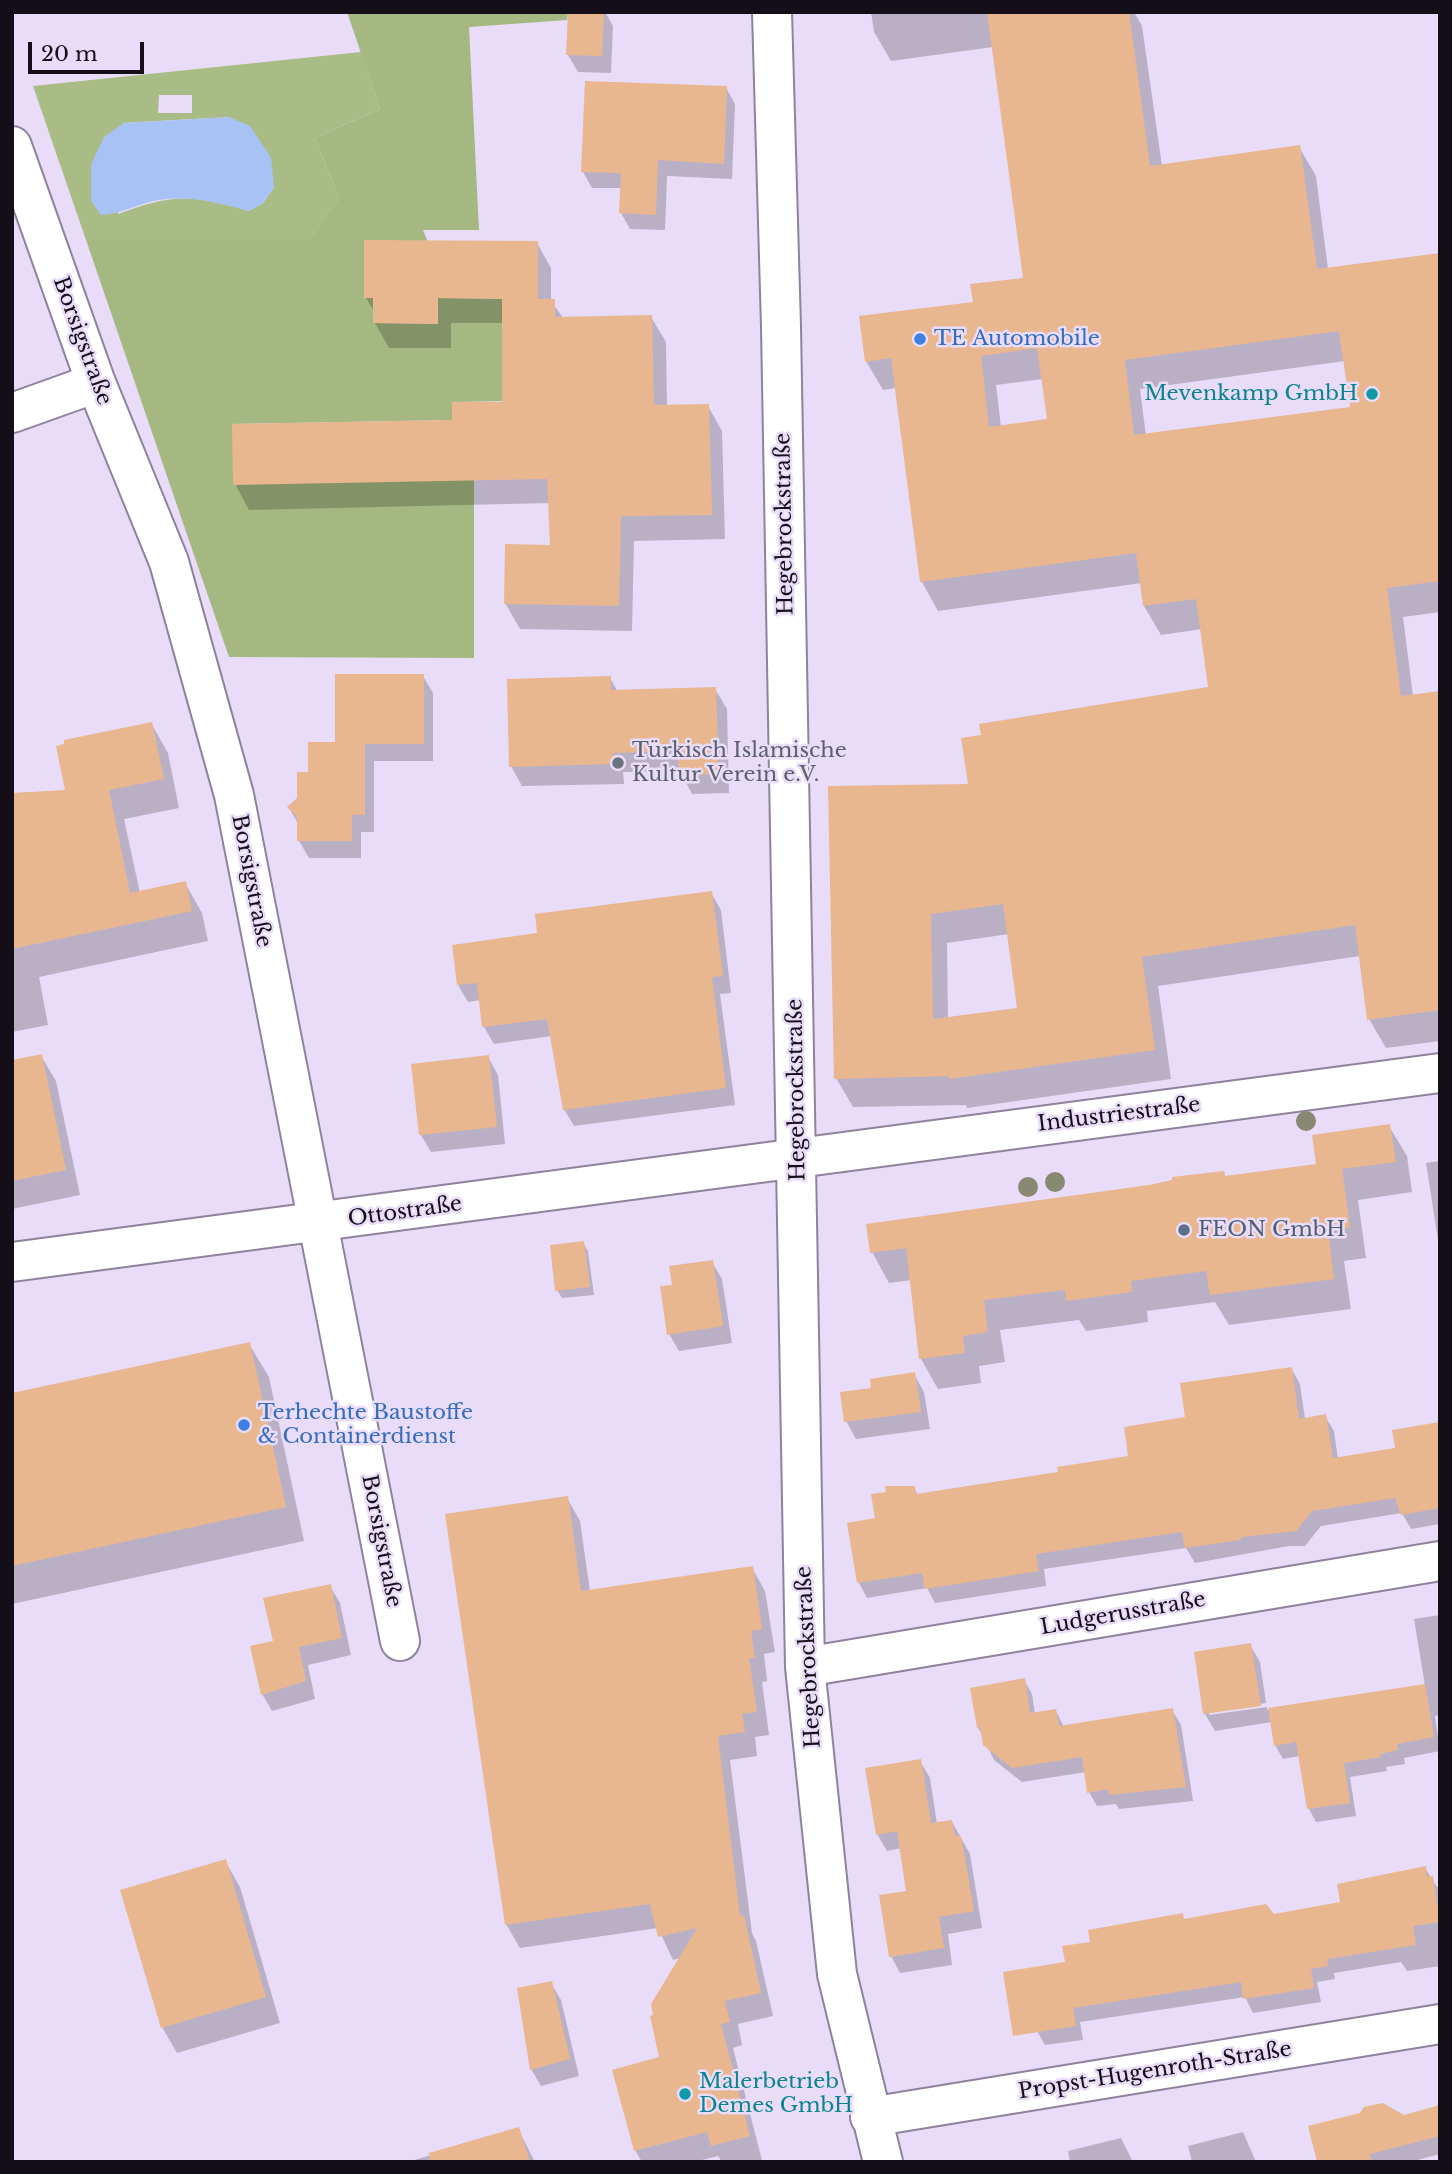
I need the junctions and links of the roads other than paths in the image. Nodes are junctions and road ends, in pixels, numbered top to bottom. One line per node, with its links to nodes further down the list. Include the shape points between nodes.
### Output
1 (772, 12): 6 (street, Hegebrockstraße)
2 (12, 146): 3 (street, Borsigstraße)
3 (96, 383): 4 (street); 7 (street, Borsigstraße, via 169,562 234,795)
4 (12, 413)
5 (1440, 1073): 6 (street, Industriestraße)
6 (798, 1157): 7 (street, Ottostraße); 11 (street, Hegebrockstraße)
7 (318, 1224): 8 (street, Ottostraße); 10 (street, Borsigstraße)
8 (12, 1262)
9 (1440, 1561): 11 (street, Ludgerusstraße)
10 (400, 1641)
11 (806, 1667): 13 (street, Hegebrockstraße, via 837,1974)
12 (1440, 2024): 13 (street, Propst-Hugenroth-Straße)
13 (870, 2117): 14 (street, Hegebrockstraße)
14 (883, 2162)

